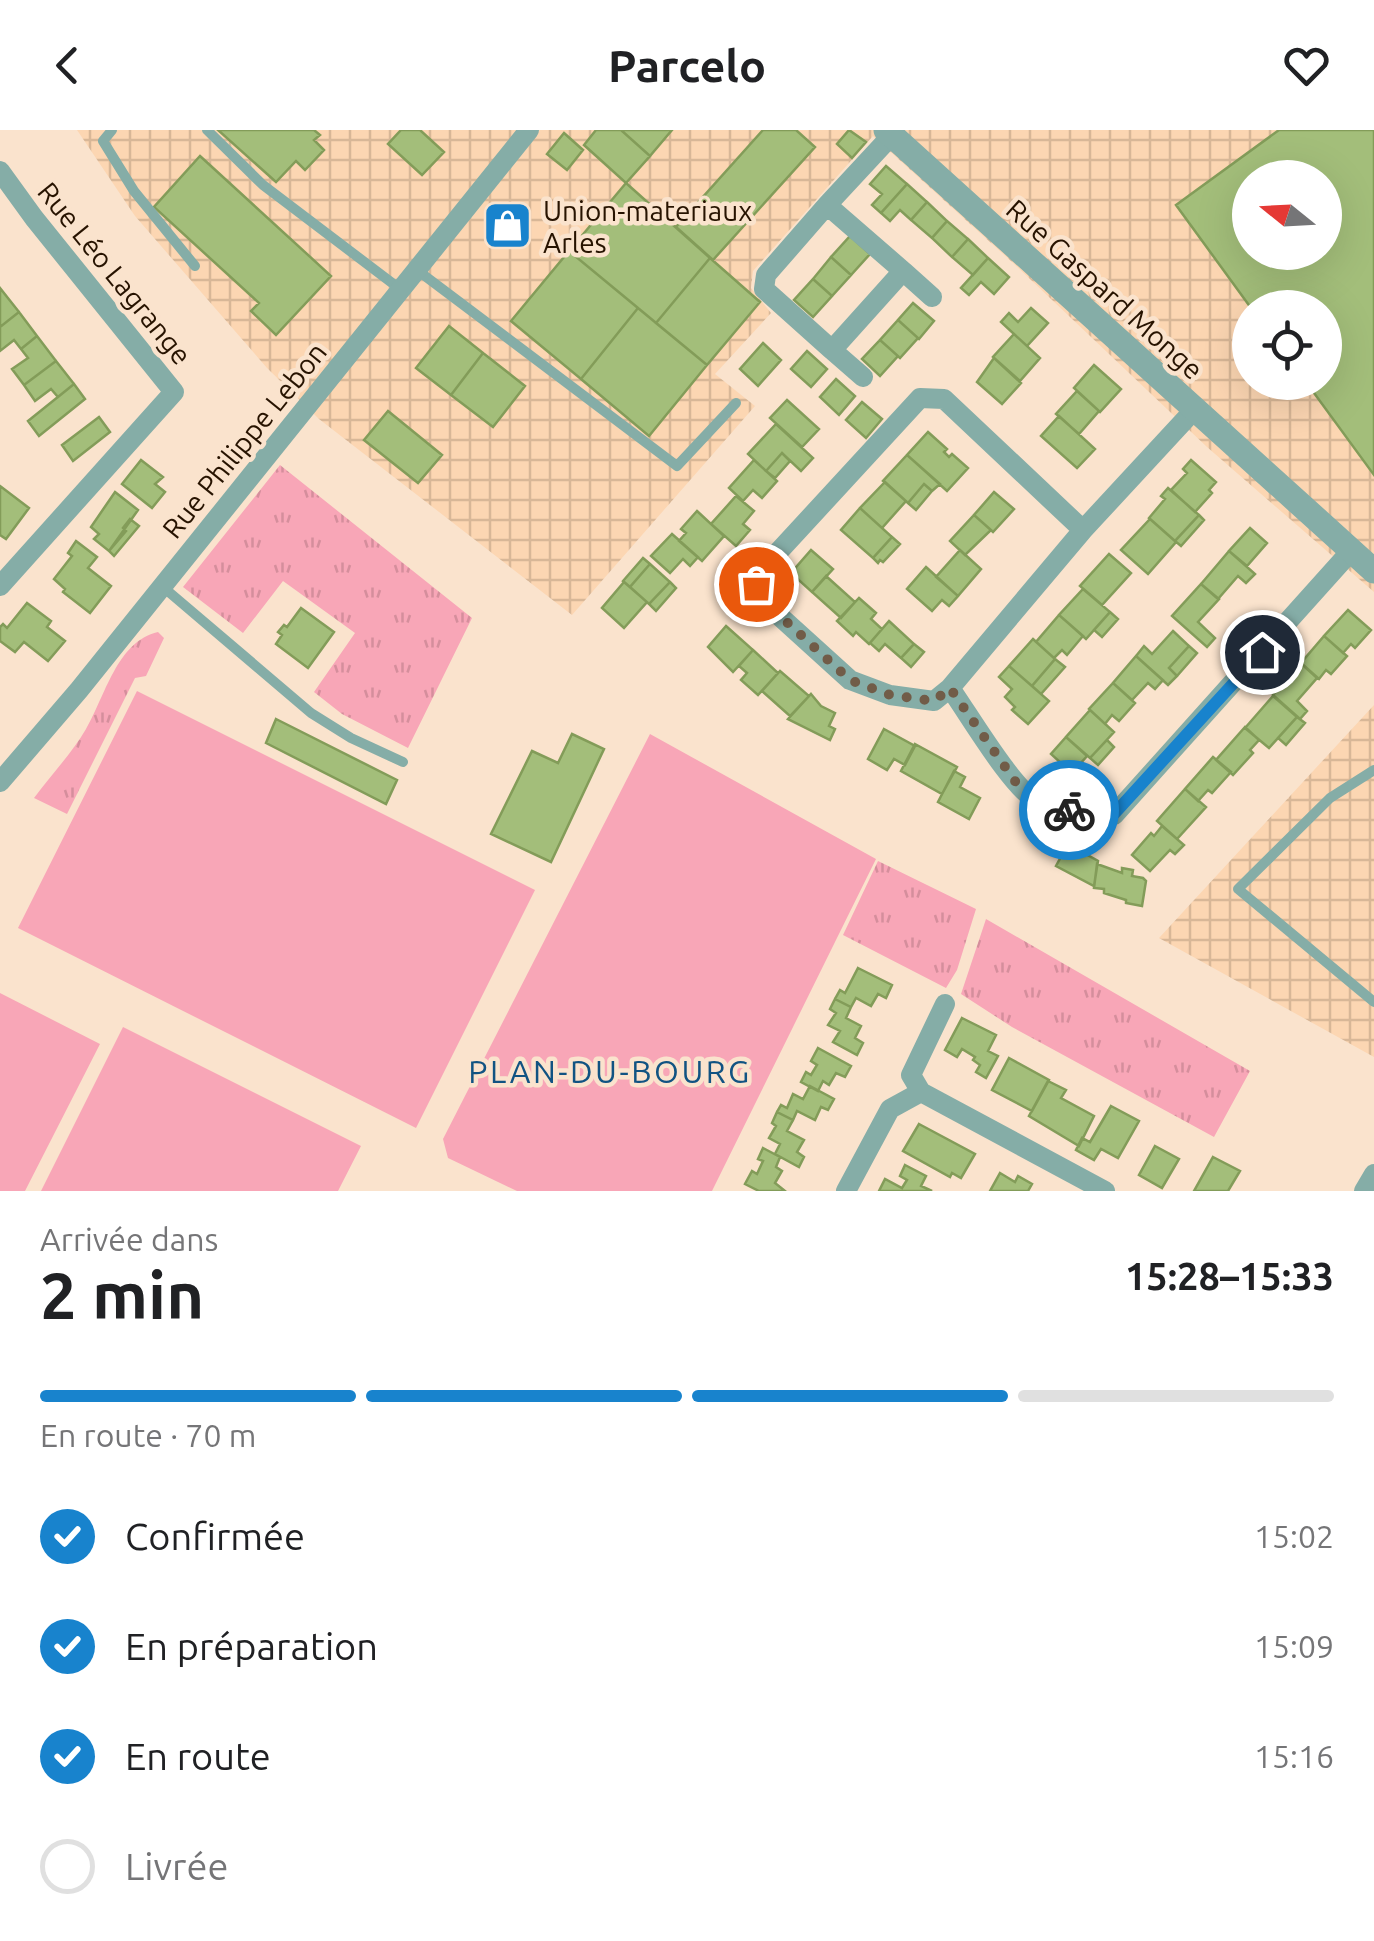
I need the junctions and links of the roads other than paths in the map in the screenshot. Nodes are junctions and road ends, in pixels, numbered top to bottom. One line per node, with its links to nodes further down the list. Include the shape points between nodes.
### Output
1 (112, 130): 7 (lane, via 103,141)
2 (207, 130): 10 (lane, via 263,186)
3 (530, 130): 8 (street, Rue Philippe Lebon)
4 (889, 132): 6 (street); 15 (street, Rue Gaspard Monge)
5 (0, 171): 19 (street, Rue Léo Lagrange, via 174,392)
6 (827, 205): 9 (street); 12 (street, via 766,275 764,290)
7 (195, 266)
8 (416, 270): 10 (street, Rue Philippe Lebon); 14 (lane, via 677,466)
9 (902, 271): 11 (street); 12 (street)
10 (400, 289): 20 (street, Rue Philippe Lebon)
11 (932, 297)
12 (832, 350): 13 (street)
13 (863, 377)
14 (736, 403)
15 (1194, 410): 16 (street); 17 (street, Rue Gaspard Monge)
16 (1084, 530): 21 (street); 21 (street, via 944,399 920,398 757,574 754,592 850,680 934,701)
17 (1351, 551): 18 (street, Rue Gaspard Monge); 21 (street, via 1114,814 1094,817 1034,801)
18 (1374, 571)
19 (0, 586)
20 (162, 587): 22 (lane, via 311,713); 24 (street, Rue Philippe Lebon)
21 (950, 688)
22 (404, 762)
23 (1374, 770): 25 (lane, via 1330,798 1238,888)
24 (0, 782)
25 (1374, 1002)
26 (945, 1004): 27 (street, via 910,1075)
27 (921, 1092): 29 (street, via 890,1109); 30 (street)
28 (1374, 1174): 31 (street)
29 (846, 1191)
30 (1105, 1191)
31 (1364, 1191)

